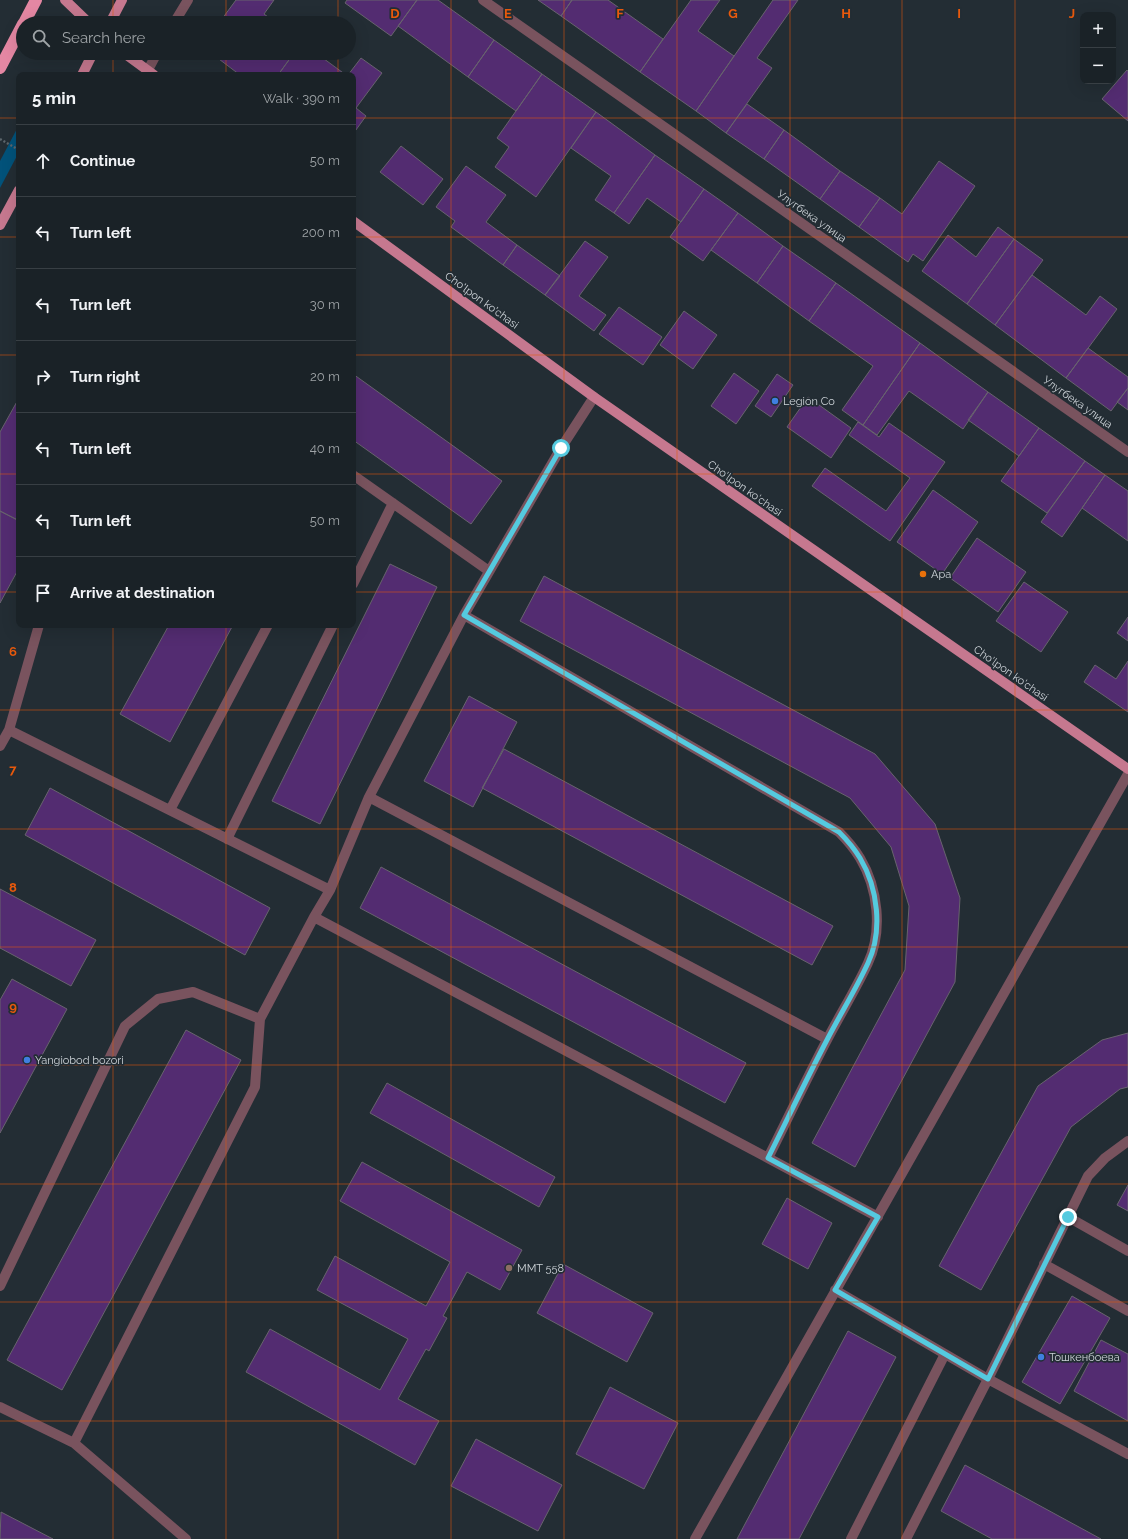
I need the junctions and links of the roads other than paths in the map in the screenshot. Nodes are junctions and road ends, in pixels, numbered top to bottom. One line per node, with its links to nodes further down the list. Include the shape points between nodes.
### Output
1 (36, 0): 6 (highway)
2 (65, 0): 7 (main road)
3 (122, 0): 8 (main road)
4 (188, 0): 9 (street)
5 (483, 0): 22 (street, Улугбека улица)
6 (27, 16)
7 (82, 16)
8 (114, 16)
9 (178, 16)
10 (16, 37): 14 (highway)
11 (90, 60): 15 (main road)
12 (133, 60): 16 (main road)
13 (155, 60): 17 (street)
14 (0, 68)
15 (84, 72)
16 (150, 72)
17 (151, 72)
18 (16, 196): 20 (main road)
19 (356, 223): 21 (main road, Cho'lpon ko'chasi)
20 (0, 225)
21 (594, 397): 25 (street); 33 (main road, Cho'lpon ko'chasi)
22 (1128, 452)
23 (356, 477): 24 (street)
24 (393, 503): 25 (street); 26 (street)
25 (489, 571): 27 (street)
26 (356, 578)
27 (464, 615): 35 (street); 41 (street, via 839,832 851,845 860,858 874,890 877,928 868,962)
28 (38, 628): 31 (street)
29 (266, 628): 36 (street)
30 (332, 628): 37 (street)
31 (9, 730): 32 (street); 36 (street)
32 (0, 746)
33 (1128, 769)
34 (1128, 774): 44 (street)
35 (370, 797): 38 (street); 41 (street)
36 (170, 810): 37 (street)
37 (227, 838): 38 (street)
38 (330, 890): 39 (street)
39 (314, 917): 40 (street); 43 (street)
40 (260, 1019): 48 (street, via 193,992 158,999 125,1026); 54 (street, via 256,1087)
41 (827, 1040): 43 (street)
42 (1128, 1141): 45 (street, via 1105,1158 1088,1176)
43 (768, 1158): 44 (street)
44 (878, 1217): 49 (street)
45 (1068, 1217): 46 (street); 47 (street)
46 (1128, 1251)
47 (1044, 1264): 50 (street); 52 (street)
48 (0, 1286)
49 (835, 1290): 51 (street); 57 (street)
50 (1128, 1311)
51 (944, 1354): 52 (street); 58 (street)
52 (988, 1379): 55 (street); 59 (street)
53 (0, 1407): 54 (street)
54 (74, 1442): 56 (street)
55 (1128, 1454)
56 (186, 1539)
57 (695, 1539)
58 (851, 1539)
59 (906, 1539)

